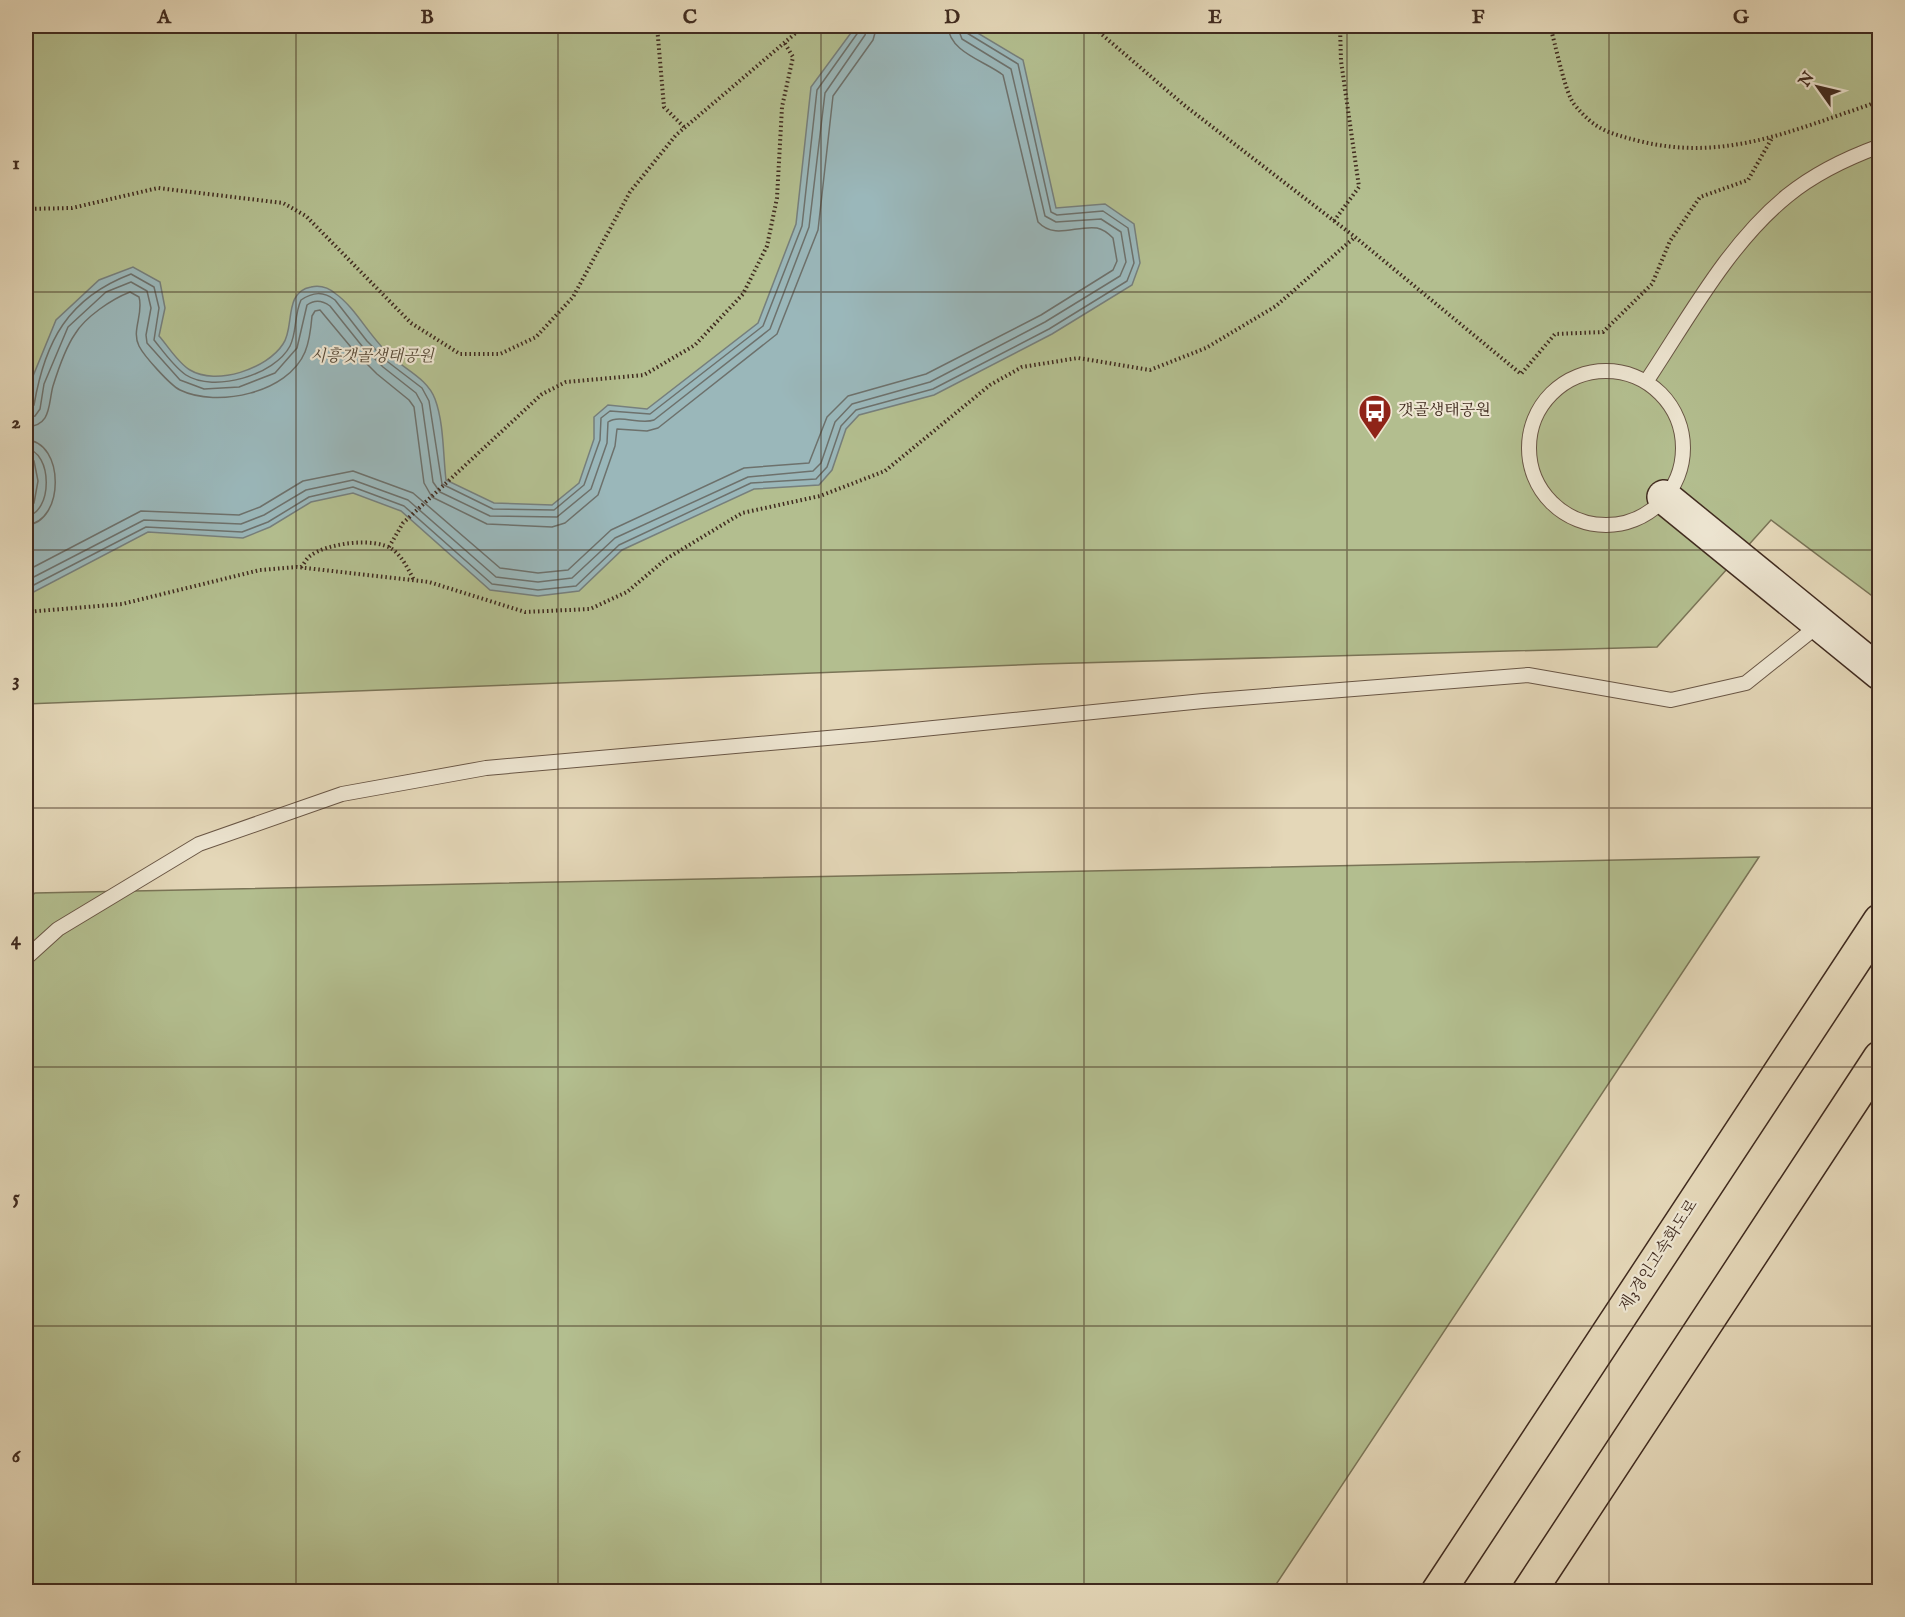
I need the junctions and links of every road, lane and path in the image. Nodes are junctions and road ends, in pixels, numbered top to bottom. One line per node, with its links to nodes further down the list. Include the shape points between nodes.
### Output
1 (657, 26): 8 (path, via 664,107)
2 (804, 26): 6 (path)
3 (1092, 26): 12 (path, via 1184,105)
4 (1340, 26): 12 (path, via 1341,61 1359,187)
5 (1550, 26): 9 (path, via 1572,102 1604,132 1659,146 1711,149)
6 (784, 42): 8 (path); 16 (path, via 793,57 782,107 777,198 767,246 743,294 695,345 644,375 566,382 542,394 403,524)
7 (1880, 99): 9 (path)
8 (684, 127): 11 (path, via 630,192 573,297 536,337 500,354 460,354 411,324 306,216 283,203 158,188 72,208)
9 (1772, 138): 13 (path, via 1748,180 1700,197 1670,241 1652,284 1603,332 1555,334 1521,374)
10 (1880, 146): 14 (lane, via 1845,159 1787,196 1730,255)
11 (26, 209)
12 (1334, 221): 13 (path)
13 (1355, 237): 18 (path, via 1275,306 1206,348 1150,370 1078,358 1022,367 990,385 885,471 820,496 742,513 666,559 627,592 590,609 525,612)
14 (1646, 382): 15 (lane, via 1665,398 1678,418 1683,442 1681,467); 15 (lane, via 1624,373 1600,371 1576,377 1554,392 1538,413 1530,438 1531,465 1541,489 1558,509 1582,522 1608,525 1634,520)
15 (1664, 497): 20 (street)
16 (388, 547): 17 (path, via 378,543 333,545 310,556); 18 (path, via 400,556)
17 (301, 567): 18 (path); 19 (path, via 260,570 122,604)
18 (415, 580)
19 (26, 612)
20 (1820, 624): 21 (street); 23 (lane, via 1746,683 1671,700 1528,675 486,768 353,792 199,844 58,929)
21 (1880, 673)
22 (1880, 921): 25 (highway, 제3경인고속화도로)
23 (26, 958)
24 (1880, 1058): 26 (highway)
25 (1438, 1592)
26 (1529, 1592)

